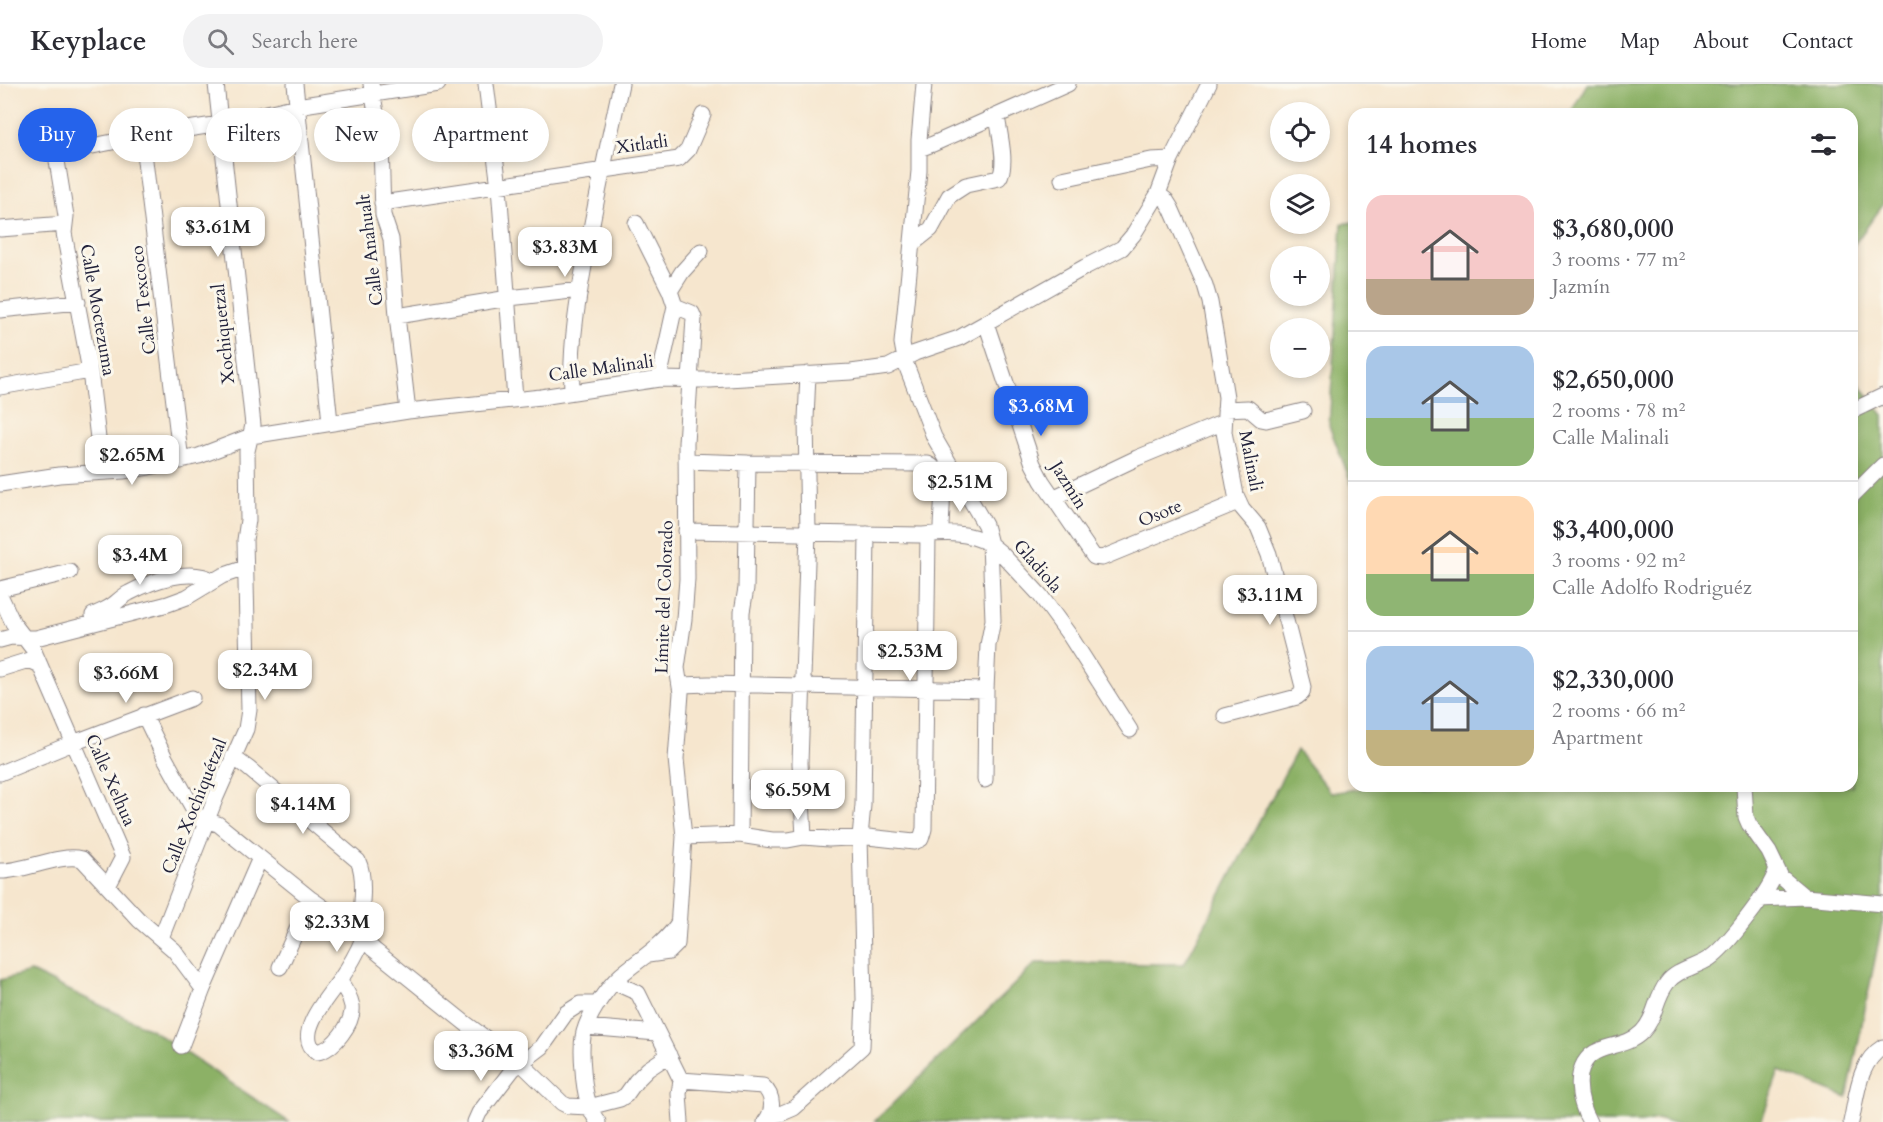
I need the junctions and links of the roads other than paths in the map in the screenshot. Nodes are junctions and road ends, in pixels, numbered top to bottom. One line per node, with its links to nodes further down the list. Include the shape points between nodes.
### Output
1 (216, 84): 11 (street, Xochiquetzal)
2 (295, 84): 10 (street)
3 (438, 84): 9 (street)
4 (486, 84): 22 (street)
5 (621, 84): 20 (street)
6 (924, 84): 16 (street, Gladiola)
7 (1068, 84): 14 (street)
8 (1209, 84): 17 (street, Calle Malinali)
9 (372, 89): 10 (street); 24 (street, Calle Anahualt, via 382,151)
10 (297, 106): 12 (street); 51 (street)
11 (218, 108)
12 (288, 108)
13 (703, 115): 20 (street, Xitlatli, via 688,150 679,159)
14 (997, 116): 16 (street); 28 (street, via 1002,172 999,178 966,185 949,196 931,229)
15 (109, 143): 26 (street, Calle Moctezuma, via 58,155)
16 (919, 148): 28 (street, Gladiola)
17 (1171, 159): 21 (street, via 1151,159); 23 (street, Calle Malinali)
18 (145, 162): 54 (street, Calle Texcoco)
19 (224, 162): 52 (street, Xochiquetzal, via 253,425)
20 (602, 170): 22 (street, Xitlatli); 30 (street)
21 (1062, 179)
22 (499, 187): 24 (street, Xitlatli); 32 (street)
23 (1158, 194): 37 (street, Calle Malinali, via 1122,248); 50 (street, Malinali, via 1171,208 1208,294 1226,397)
24 (382, 203): 36 (street, Calle Anahualt, via 391,238)
25 (636, 223): 31 (street)
26 (65, 224): 27 (street); 33 (street, Calle Moctezuma)
27 (0, 230)
28 (912, 244): 38 (street, Gladiola, via 902,343)
29 (701, 251): 31 (street)
30 (580, 290): 32 (street); 44 (street, via 572,347)
31 (670, 291): 34 (street)
32 (509, 298): 36 (street); 46 (street)
33 (78, 302): 35 (street); 39 (street, Calle Moctezuma)
34 (675, 306): 41 (street); 42 (street, Límite del Colorado, via 694,316)
35 (0, 310)
36 (397, 316): 48 (street, Calle Anahualt)
37 (986, 323): 38 (street, Calle Malinali); 63 (street, Jazmín, via 1033,464)
38 (904, 359): 40 (street, Calle Malinali, via 881,368); 53 (street, Gladiola)
39 (90, 371): 43 (street); 60 (street, Calle Moctezuma)
40 (808, 374): 42 (street, Calle Malinali); 56 (street)
41 (659, 379): 42 (street, Calle Malinali); 44 (street, Calle Malinali)
42 (691, 380): 55 (street, Límite del Colorado)
43 (0, 387)
44 (572, 391): 46 (street, Calle Malinali)
45 (1883, 396): 47 (street)
46 (515, 399): 48 (street, Calle Malinali)
47 (1858, 408)
48 (408, 411): 51 (street, Calle Malinali)
49 (1303, 411): 50 (street, via 1266,420 1248,408)
50 (1224, 416): 63 (street); 64 (street, Malinali)
51 (330, 422): 52 (street, Calle Malinali)
52 (250, 436): 54 (street, Calle Malinali); 72 (street, Calle Xochiquétzal)
53 (945, 456): 59 (street); 70 (street, Gladiola, via 985,525)
54 (181, 460): 60 (street, Calle Malinali)
55 (686, 461): 57 (street); 65 (street, Límite del Colorado)
56 (807, 462): 57 (street); 59 (street); 67 (street)
57 (748, 463): 66 (street)
58 (1883, 465): 62 (street)
59 (933, 466): 69 (street, via 941,486)
60 (102, 472): 61 (street, Calle Malinali)
61 (0, 484)
62 (1858, 490)
63 (1055, 497): 71 (street, Jazmín)
64 (1238, 502): 71 (street, Osote); 92 (street, Malinali, via 1258,527 1269,554 1303,691 1297,697)
65 (686, 531): 66 (street); 84 (street, Límite del Colorado, via 687,579 677,668)
66 (746, 532): 67 (street); 85 (street)
67 (808, 533): 68 (street); 86 (street)
68 (867, 534): 69 (street); 87 (street)
69 (934, 534): 70 (street, via 962,533); 88 (street)
70 (990, 543): 89 (street, via 993,620); 93 (street, Gladiola, via 1036,590)
71 (1096, 558)
72 (245, 568): 75 (street); 95 (street, Calle Xochiquétzal, via 249,710 246,729)
73 (69, 572): 76 (street)
74 (163, 580): 75 (street, via 184,576); 78 (street); 79 (street, via 126,594 111,607 85,619)
75 (214, 580): 78 (street, via 177,601)
76 (0, 589)
77 (0, 595): 80 (street, Calle Xelhua, via 13,623)
78 (145, 609): 79 (street)
79 (81, 626): 80 (street)
80 (26, 637): 81 (street); 82 (street, Calle Xelhua)
81 (0, 640)
82 (40, 665): 83 (street, via 29,660); 94 (street, Calle Xelhua)
83 (0, 669)
84 (681, 685): 85 (street); 101 (street, Límite del Colorado, via 676,759)
85 (743, 685): 86 (street); 100 (street)
86 (802, 686): 87 (street); 102 (street, via 800,763)
87 (864, 688): 88 (street); 103 (street)
88 (927, 689): 89 (street); 103 (street, via 922,836 914,842)
89 (986, 690): 97 (street)
90 (192, 698): 91 (street)
91 (144, 715): 94 (street); 99 (street, via 196,815)
92 (1225, 716)
93 (1130, 730)
94 (73, 742): 96 (street); 107 (street, Calle Xelhua, via 123,857)
95 (232, 758): 99 (street, Calle Xochiquétzal); 112 (street, via 358,861 362,879)
96 (0, 773)
97 (985, 780)
98 (1744, 792): 105 (street, via 1746,820 1769,852)
99 (208, 821): 104 (street, via 218,824); 113 (street, Calle Xochiquétzal)
100 (740, 836): 101 (street); 102 (street, via 772,840)
101 (684, 837): 115 (street, Límite del Colorado, via 678,939 674,948 648,955)
102 (804, 837): 103 (street)
103 (860, 837): 127 (street, via 862,1047 794,1108)
104 (260, 858): 109 (street); 117 (street)
105 (1776, 871): 108 (street); 110 (street)
106 (0, 872): 107 (street, via 79,858)
107 (108, 886): 113 (street)
108 (1805, 897): 110 (street); 111 (street)
109 (311, 899): 112 (street); 114 (street)
110 (1760, 899): 131 (street, via 1717,952 1667,982 1641,1033 1625,1043 1600,1050 1586,1062 1579,1095)
111 (1883, 904)
112 (358, 934): 116 (street); 124 (street)
113 (161, 938): 117 (street)
114 (280, 967)
115 (616, 980): 118 (street); 120 (street, via 638,993)
116 (339, 981)
117 (204, 989): 121 (street)
118 (598, 1004): 119 (street); 124 (street, via 580,1004 570,1009 542,1047)
119 (586, 1027): 120 (street); 126 (street, via 581,1047)
120 (657, 1033): 123 (street)
121 (181, 1046)
122 (1883, 1047): 132 (street, via 1871,1056 1863,1071)
123 (669, 1055): 125 (street); 126 (street, via 641,1075 623,1098)
124 (519, 1063): 126 (street, via 562,1103); 128 (street)
125 (681, 1080): 127 (street, via 763,1086 772,1100); 130 (street)
126 (589, 1107): 129 (street)
127 (768, 1118)
128 (475, 1122)
129 (598, 1122)
130 (681, 1122)
131 (1590, 1122)
132 (1851, 1122)

